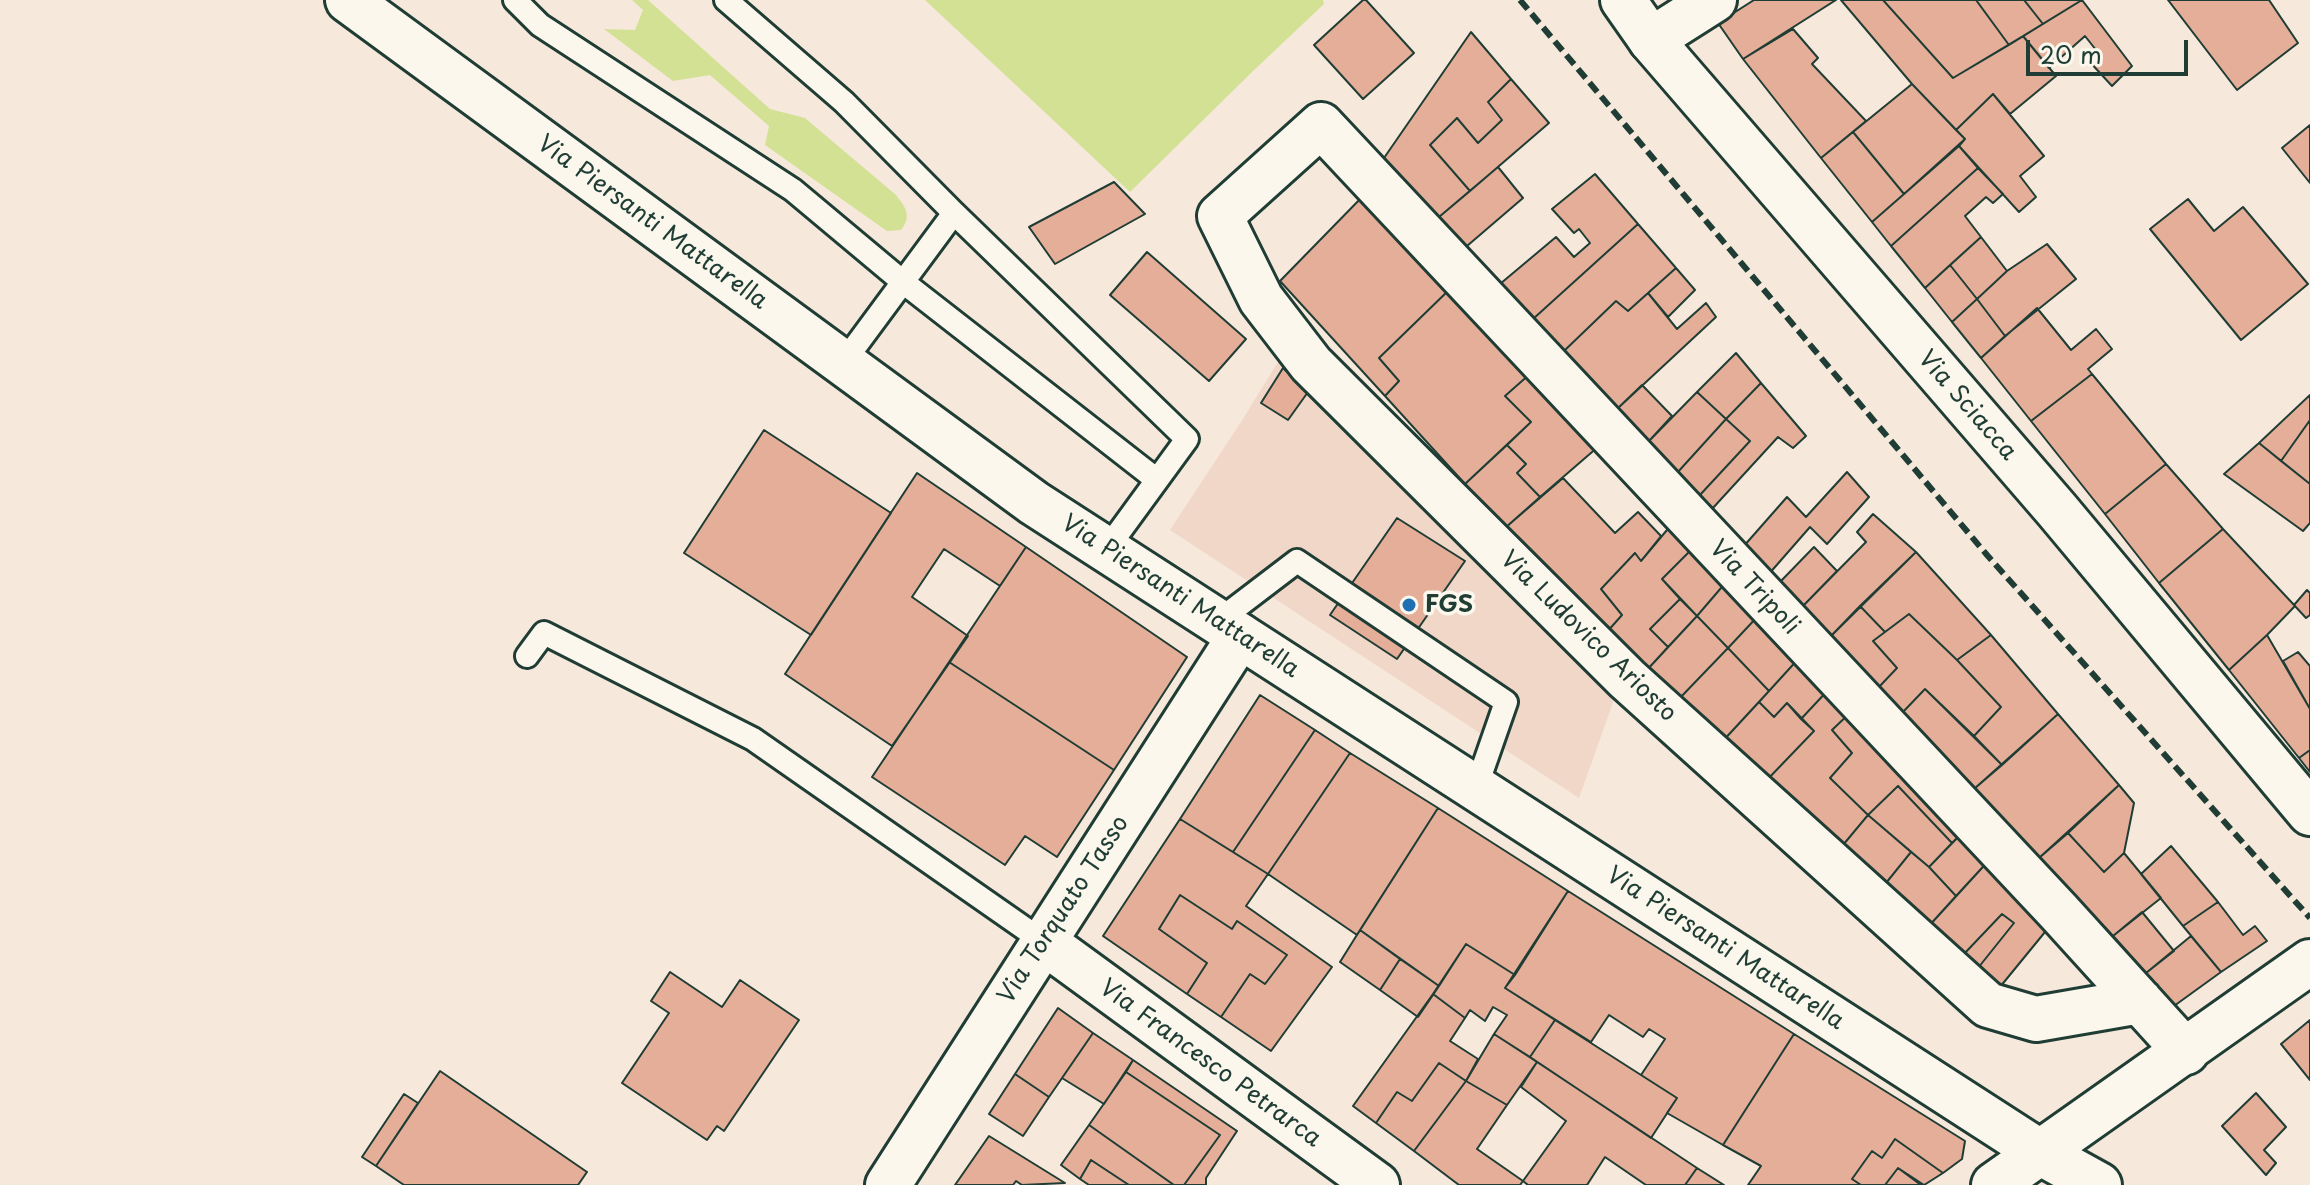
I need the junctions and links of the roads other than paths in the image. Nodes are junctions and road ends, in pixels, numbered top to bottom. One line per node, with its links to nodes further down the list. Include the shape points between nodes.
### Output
1 (515, 0): 9 (lane, via 540,25 793,190)
2 (726, 0): 8 (lane, via 844,102)
3 (1623, 0): 6 (street, Via Sciacca)
4 (1714, 0): 6 (street)
5 (360, 3): 10 (street, Via Piersanti Mattarella)
6 (1651, 40): 16 (street, Via Sciacca, via 2047,498)
7 (1321, 125): 19 (street, Via Tripoli); 19 (street, Via Ludovico Ariosto, via 1220,216 1261,299 1311,364 1627,679 1988,1005 2036,1019)
8 (954, 213): 9 (lane); 11 (lane, via 1187,439)
9 (903, 282): 10 (lane); 11 (lane)
10 (843, 363): 12 (street, Via Piersanti Mattarella)
11 (1157, 480): 12 (lane)
12 (1106, 550): 13 (street, Via Piersanti Mattarella)
13 (1229, 629): 15 (street, Via Piersanti Mattarella); 15 (lane, via 1297,561 1506,702); 17 (street, Via Torquato Tasso)
14 (527, 656): 17 (lane, via 544,633 753,739)
15 (1476, 788): 21 (street, Via Piersanti Mattarella)
16 (2310, 813)
17 (1044, 942): 22 (street, Via Torquato Tasso); 23 (street, Via Francesco Petrarca)
18 (2310, 962): 20 (street)
19 (2140, 1001): 20 (street, Via Tripoli)
20 (2186, 1052): 21 (street)
21 (2041, 1153): 24 (street); 25 (street, Via Piersanti Mattarella)
22 (888, 1185)
23 (1377, 1185)
24 (1994, 1185)
25 (2099, 1185)

